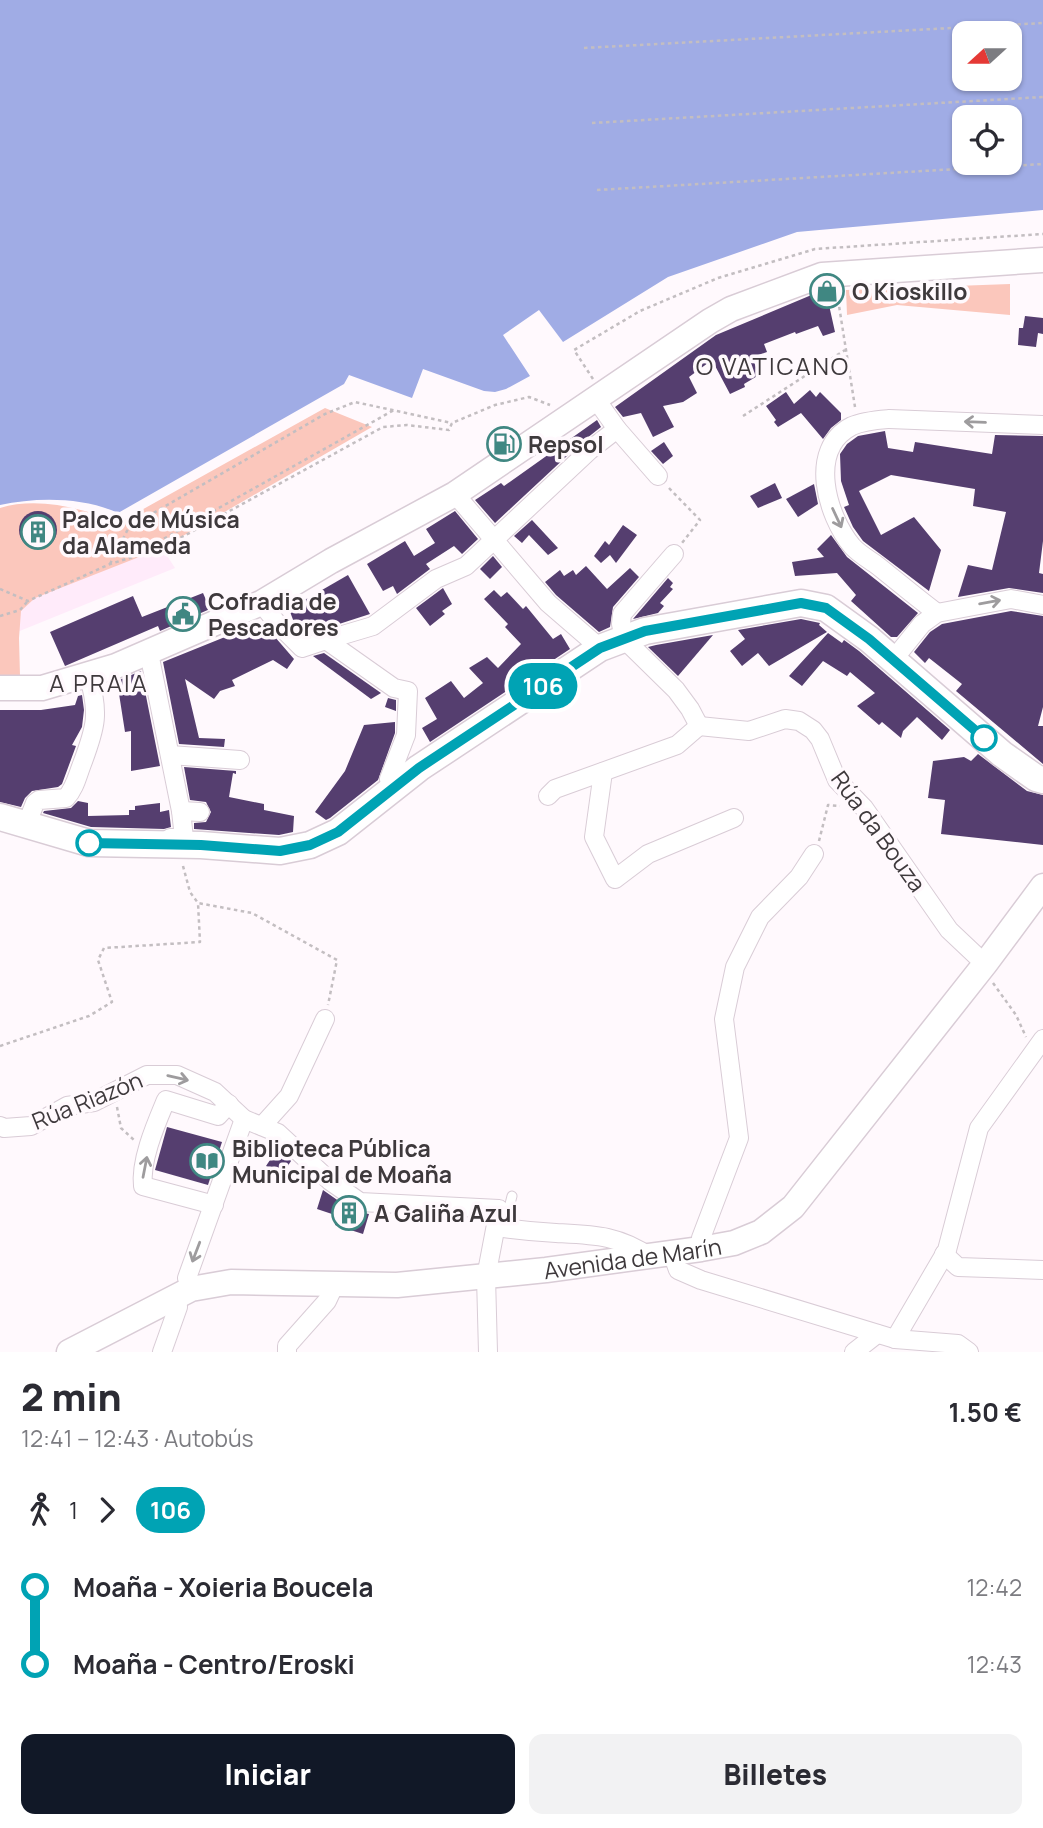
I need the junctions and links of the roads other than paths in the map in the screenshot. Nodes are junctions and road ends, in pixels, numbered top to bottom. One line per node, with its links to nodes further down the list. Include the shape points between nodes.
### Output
1 (1043, 260): 2 (street, via 834,273 796,283 710,321)
2 (595, 398): 4 (street); 6 (street)
3 (1043, 425): 11 (street, one-way to 11, via 889,419 846,430 827,455 825,488 852,547)
4 (617, 429): 5 (street); 7 (street)
5 (658, 476)
6 (455, 494): 7 (street); 9 (street)
7 (493, 538): 12 (street, via 466,566 436,579 373,626); 13 (street, via 548,603)
8 (674, 554): 13 (street, via 622,614)
9 (261, 603): 12 (street, via 302,648); 14 (street)
10 (1043, 605): 11 (street, one-way to 10, via 1011,598)
11 (937, 613): 15 (street)
12 (326, 640): 23 (street, via 394,688 408,691 406,736 389,779)
13 (612, 644): 15 (main road, via 645,631 801,603 826,608); 18 (street, via 677,690); 23 (main road)
14 (149, 653): 16 (street); 19 (street)
15 (893, 660): 22 (main road, via 1002,754)
16 (88, 674): 17 (street, via 42,688); 29 (street, via 96,726 74,789 66,798 39,800)
17 (0, 688)
18 (699, 726): 21 (street, via 677,745); 33 (street, Rúa da Bouza, via 749,731 785,719 805,724 820,739 837,780 863,808 949,930)
19 (170, 755): 20 (street); 25 (street)
20 (240, 760)
21 (603, 772): 24 (street, via 555,789); 28 (street, via 594,837 615,878 648,855)
22 (1043, 780)
23 (392, 788): 31 (main road, via 338,832 310,845 280,851)
24 (548, 796)
25 (181, 811): 26 (street); 31 (street, via 184,838 170,837)
26 (200, 812)
27 (0, 817): 29 (main road)
28 (734, 818)
29 (26, 825): 31 (main road, via 89,843)
30 (814, 853): 43 (street, via 799,877 760,917 735,967 724,1019 739,1138 701,1238)
31 (176, 855)
32 (1043, 886): 33 (street, Avenida de Marín)
33 (985, 964): 43 (street, Avenida de Marín, via 793,1207 761,1232)
34 (325, 1018): 39 (street, via 289,1096)
35 (1038, 1046): 44 (street, via 979,1128)
36 (229, 1104): 37 (street, Rúa Riazón); 38 (street, Rúa Riazón, one-way to 36, via 31,1126 67,1106 94,1102 147,1074 177,1075 215,1091); 41 (street, one-way to 36, via 143,1186 142,1176 166,1100 218,1116)
37 (244, 1119): 39 (street); 41 (street)
38 (0, 1126)
39 (262, 1126): 42 (street, via 278,1133 360,1202 499,1209)
40 (512, 1196): 42 (lane)
41 (214, 1205): 49 (street, one-way to 49)
42 (500, 1228): 45 (street, via 589,1234); 47 (street)
43 (701, 1249): 45 (street, Avenida de Marín)
44 (944, 1254): 46 (street, via 958,1267); 51 (street)
45 (661, 1255): 47 (street, Avenida de Marín); 50 (street, via 678,1270 701,1280)
46 (1043, 1270)
47 (486, 1277): 48 (street, Avenida de Marín, via 397,1285); 55 (street)
48 (335, 1284): 49 (street, Avenida de Marín, via 231,1282); 54 (street)
49 (184, 1293): 52 (street, Avenida de Marín); 53 (street)
50 (877, 1334): 51 (street); 56 (street)
51 (895, 1339): 57 (street, via 958,1344)
52 (69, 1352)
53 (162, 1352)
54 (287, 1352)
55 (488, 1352)
56 (854, 1352)
57 (969, 1352)

